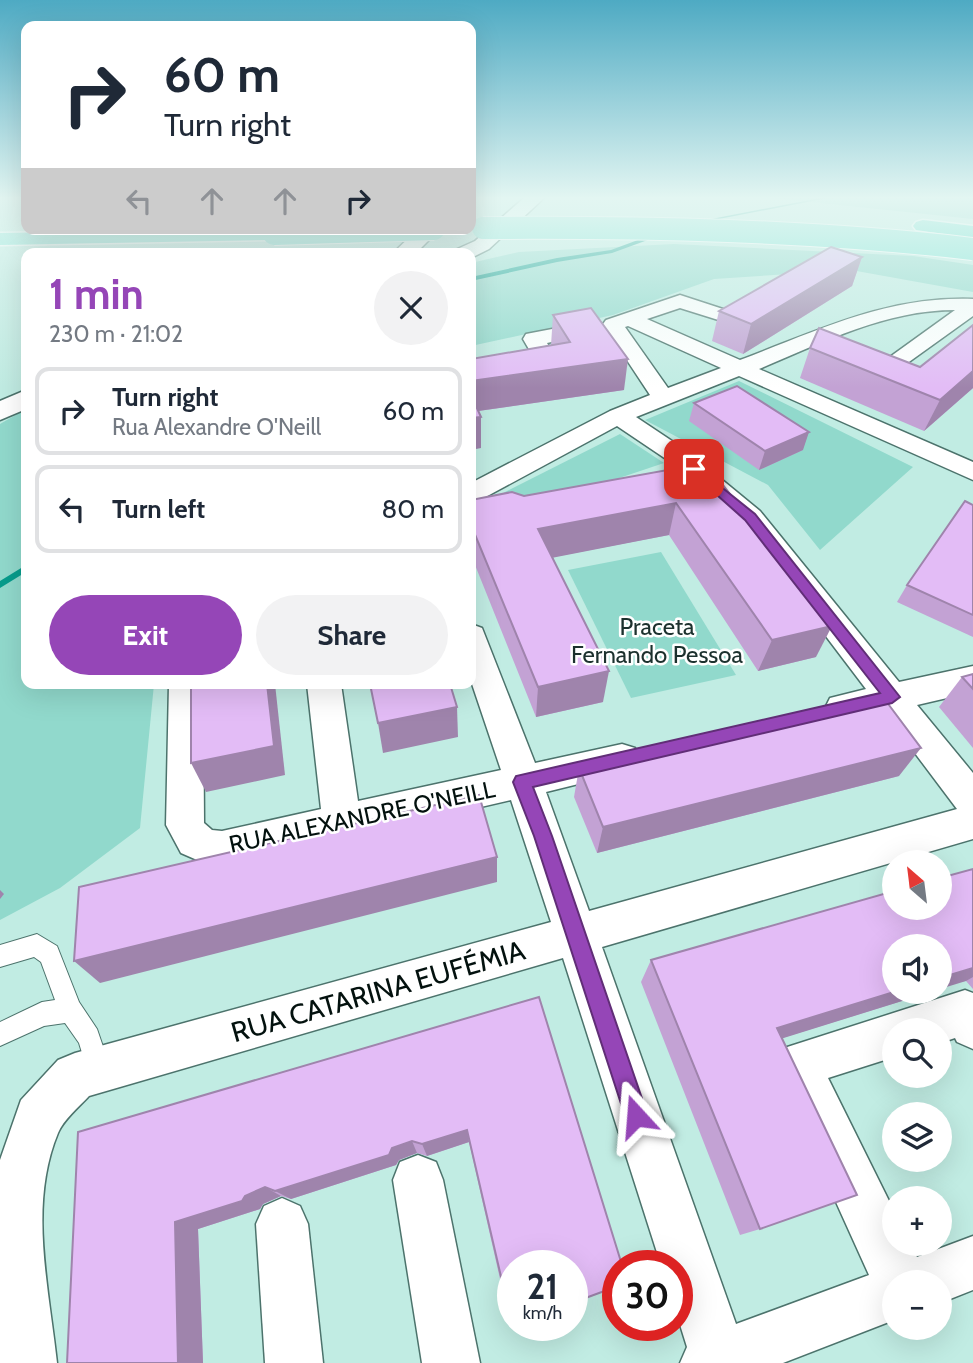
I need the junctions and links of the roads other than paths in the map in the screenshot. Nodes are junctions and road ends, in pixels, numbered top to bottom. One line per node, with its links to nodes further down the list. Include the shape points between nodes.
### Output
1 (771, 291): 3 (street, via 728,317 680,301)
2 (973, 306): 4 (street, via 898,308); 5 (street)
3 (621, 322): 4 (street); 6 (street, via 534,339 551,368); 7 (street)
4 (741, 368): 7 (street); 12 (street)
5 (880, 372)
6 (476, 379)
7 (663, 398): 10 (street)
8 (21, 401): 9 (street)
9 (0, 412)
10 (618, 416): 13 (street); 15 (street)
11 (973, 443): 12 (street)
12 (962, 467)
13 (710, 482): 14 (street); 20 (street, via 750,517)
14 (670, 489)
15 (476, 491)
16 (476, 649): 23 (street)
17 (973, 679): 20 (street)
18 (186, 689): 25 (street, RUA ALEXANDRE O'NEILL, via 184,815 192,839 209,849 222,849)
19 (325, 689): 25 (street)
20 (892, 697): 21 (street); 24 (street)
21 (814, 715)
22 (655, 751): 23 (street, RUA ALEXANDRE O'NEILL)
23 (522, 782): 25 (street, RUA ALEXANDRE O'NEILL); 27 (street)
24 (973, 801)
25 (342, 822)
26 (973, 822): 27 (street, RUA CATARINA EUFÉMIA)
27 (574, 935): 34 (street, RUA CATARINA EUFÉMIA); 41 (street)
28 (0, 956): 29 (lane, via 37,945 49,954)
29 (70, 1010): 32 (lane, via 42,1014); 34 (lane, via 89,1037)
30 (946, 1018): 31 (street, via 965,1012)
31 (973, 1026)
32 (0, 1034)
33 (882, 1038): 38 (street, via 797,1065)
34 (99, 1070): 42 (street, RUA CATARINA EUFÉMIA, via 75,1077 38,1117 16,1189)
35 (418, 1180): 44 (street)
36 (282, 1224): 43 (street)
37 (973, 1263): 39 (street)
38 (895, 1270)
39 (952, 1271)
40 (882, 1298): 41 (street)
41 (716, 1362)
42 (28, 1363)
43 (293, 1363)
44 (451, 1363)

